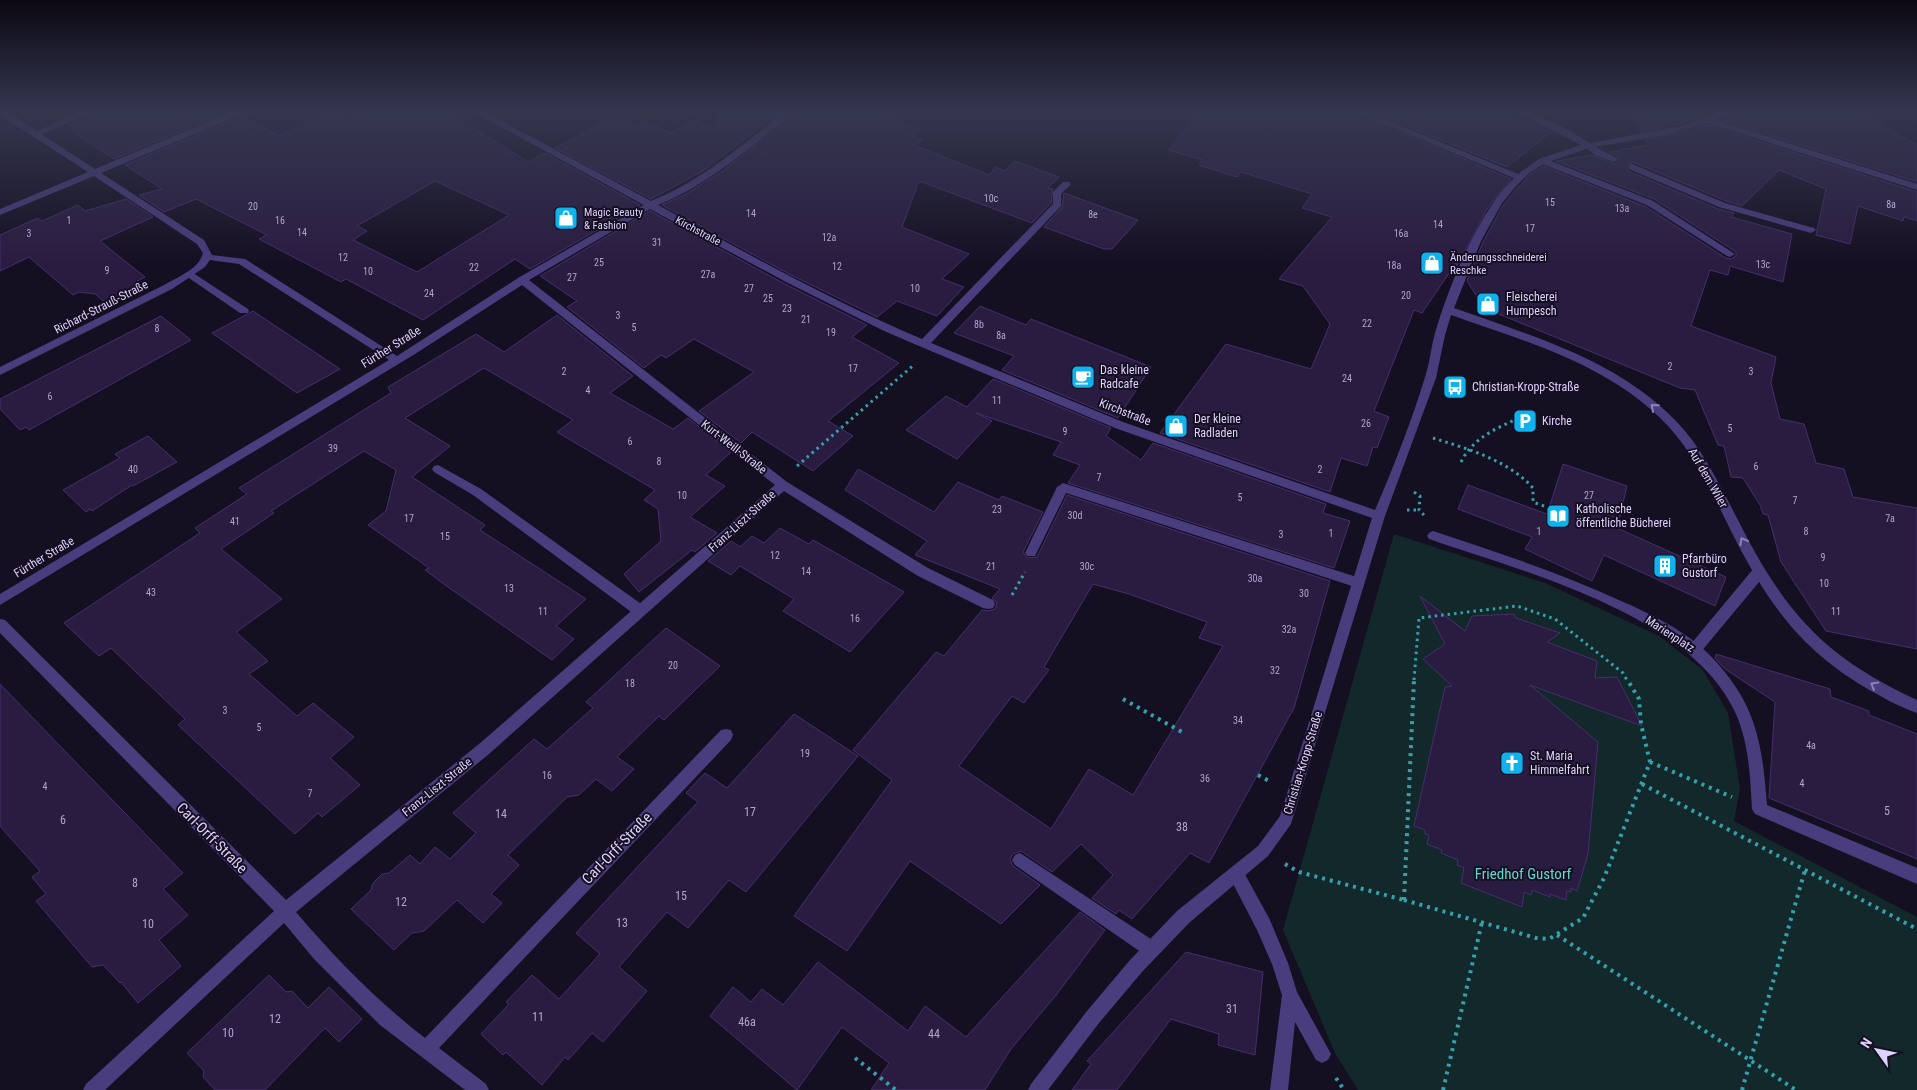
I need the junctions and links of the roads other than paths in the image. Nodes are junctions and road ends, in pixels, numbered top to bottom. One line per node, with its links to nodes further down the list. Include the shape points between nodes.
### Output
1 (78, 162): 10 (street)
2 (118, 162): 10 (street)
3 (570, 162): 14 (street, Kirchstraße)
4 (724, 162): 14 (street, Fürther Straße, via 669,199)
5 (1483, 162): 11 (street)
6 (1540, 162): 11 (street, Christian-Kropp-Straße)
7 (1548, 162): 17 (street, via 1650,203)
8 (1839, 162): 13 (street)
9 (1632, 167): 16 (street, via 1722,205)
10 (93, 172): 15 (street); 18 (street, via 201,242)
11 (1520, 177): 21 (street, Christian-Kropp-Straße, via 1477,238)
12 (1066, 184): 23 (street, via 1056,194 1058,204)
13 (1917, 187)
14 (650, 205): 20 (street, Fürther Straße); 23 (street, Kirchstraße, via 822,297)
15 (0, 212)
16 (1811, 230)
17 (1730, 254)
18 (207, 257): 19 (street, Richard-Strauß-Straße); 24 (street, via 242,261)
19 (190, 274): 22 (street); 25 (street, Richard-Strauß-Straße)
20 (522, 280): 24 (street, Fürther Straße); 27 (street, Kurt-Weill-Straße)
21 (1448, 310): 28 (street, Christian-Kropp-Straße, via 1432,372); 31 (street, Auf dem Wiler, one-way to 21, via 1696,454 1671,422 1643,397 1581,360)
22 (244, 311)
23 (923, 344): 28 (street, Kirchstraße, via 1119,425)
24 (396, 360): 33 (street, Fürther Straße)
25 (0, 371)
26 (438, 469): 35 (street, via 477,492)
27 (782, 485): 34 (street, Kurt-Weill-Straße, via 923,572); 35 (street, Franz-Liszt-Straße)
28 (1379, 516): 32 (street, Christian-Kropp-Straße)
29 (1433, 536): 37 (street, Marienplatz, via 1608,600 1650,620)
30 (1031, 553): 32 (street, via 1064,487)
31 (1759, 572): 37 (street); 38 (street, Auf dem Wiler, one-way to 31, via 1876,687 1820,647 1780,605)
32 (1358, 583): 41 (street, Christian-Kropp-Straße, via 1286,819 1263,851)
33 (0, 600)
34 (988, 604)
35 (639, 610): 43 (street, Franz-Liszt-Straße, via 484,750)
36 (0, 624): 43 (street, Carl-Orff-Straße)
37 (1695, 649): 42 (street, Marienplatz, via 1726,684 1747,723 1760,809)
38 (1917, 707)
39 (726, 735): 46 (street, Carl-Orff-Straße)
40 (1020, 860): 44 (street)
41 (1236, 874): 44 (street, Christian-Kropp-Straße, via 1183,917); 45 (street, via 1263,924)
42 (1917, 876)
43 (285, 912): 46 (street, Carl-Orff-Straße, via 320,953 386,1019); 48 (street, Franz-Liszt-Straße)
44 (1151, 949): 50 (street, Christian-Kropp-Straße, via 1097,1011)
45 (1290, 995): 47 (street); 51 (street)
46 (426, 1049): 49 (street, Carl-Orff-Straße)
47 (1322, 1054)
48 (92, 1090)
49 (480, 1090)
50 (1037, 1090)
51 (1280, 1090)

